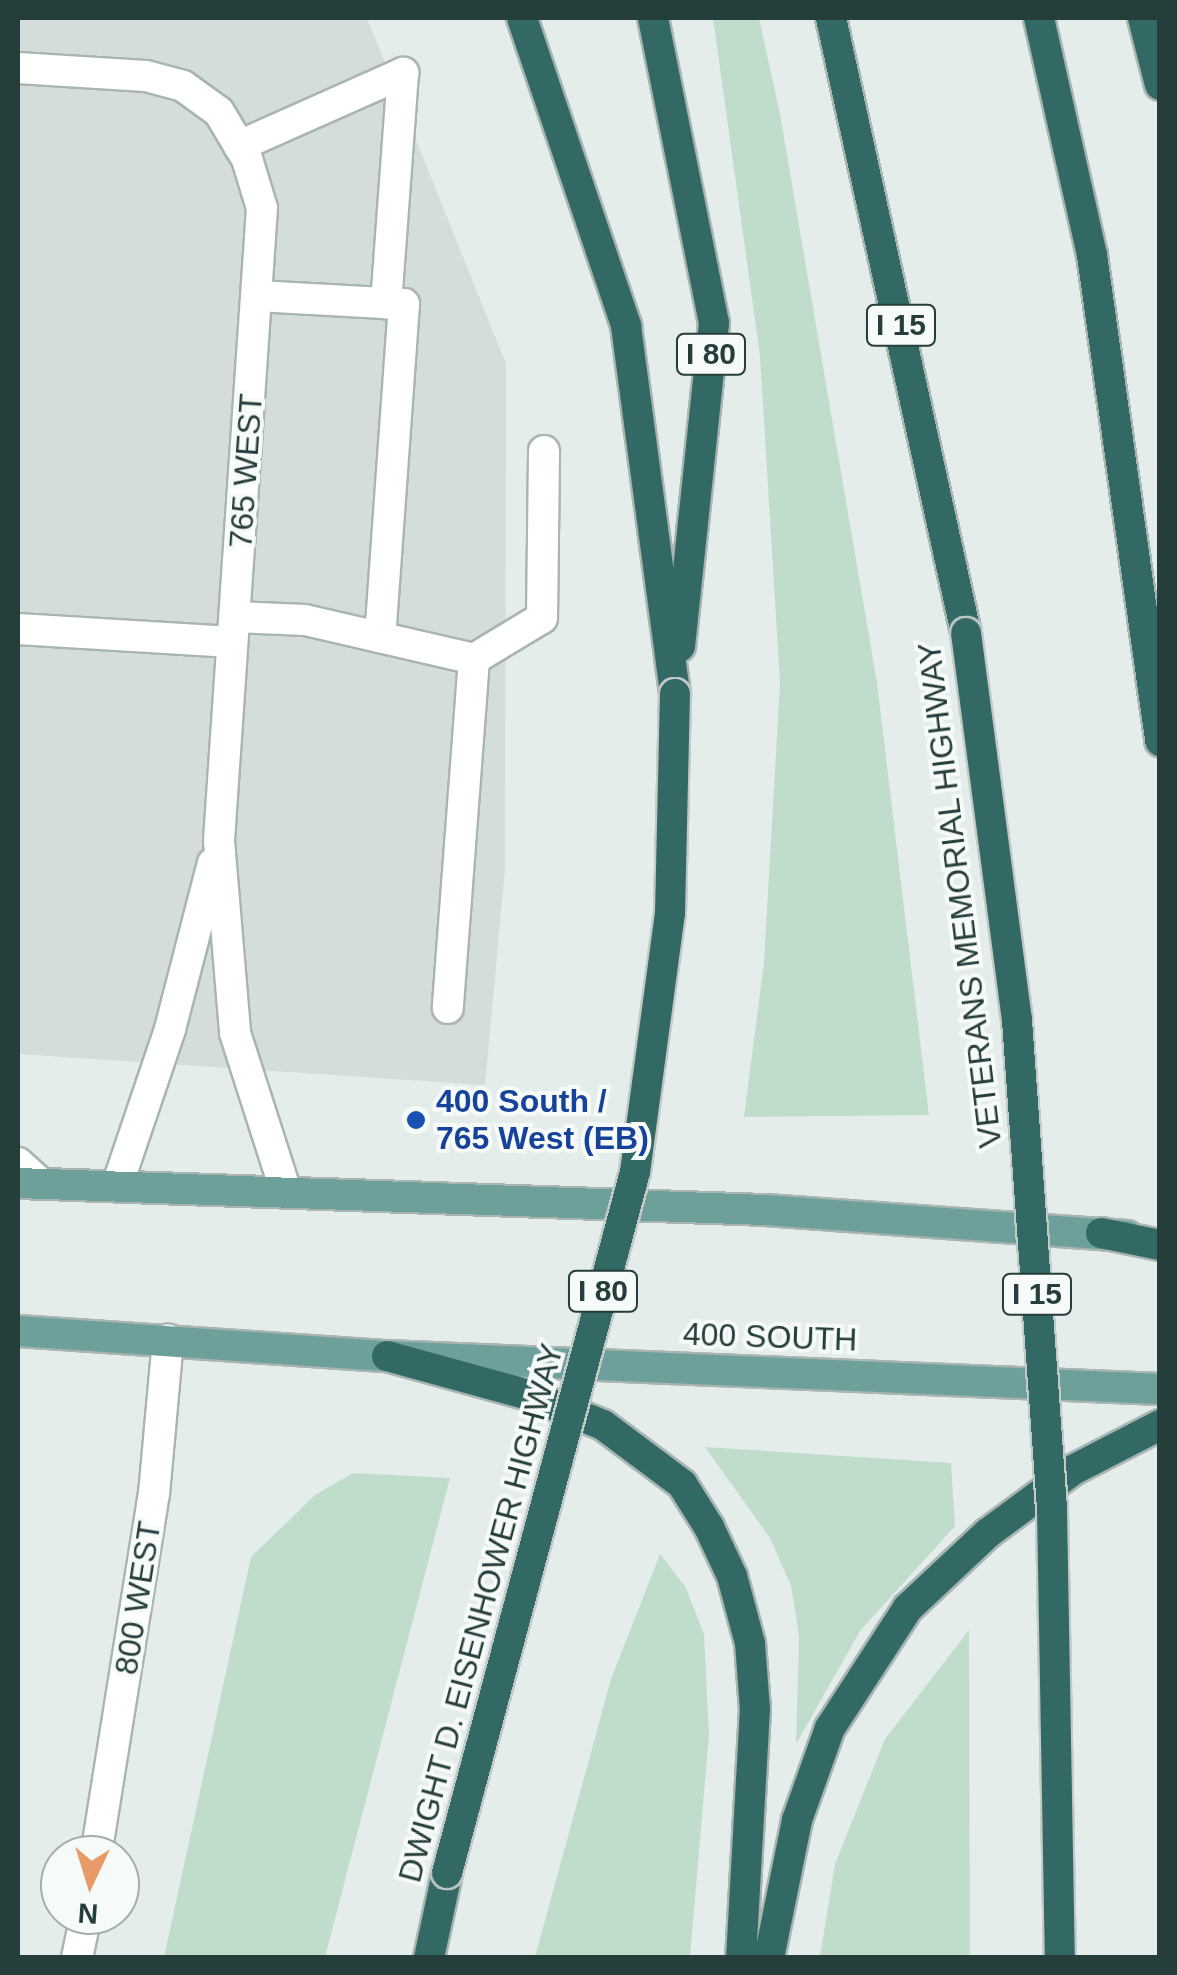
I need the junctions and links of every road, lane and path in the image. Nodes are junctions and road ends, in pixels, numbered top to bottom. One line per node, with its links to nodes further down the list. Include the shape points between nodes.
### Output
1 (522, 18): 16 (highway, via 626,326)
2 (653, 18): 16 (highway, I 80, via 714,323)
3 (831, 18): 35 (highway, VETERANS MEMORIAL HIGHWAY / I 15, bridge, via 966,633 1017,1020 1045,1412)
4 (1040, 18): 17 (highway, via 1092,255)
5 (1143, 18): 7 (highway)
6 (18, 68): 8 (street, 765 WEST, via 146,76 182,86 219,112)
7 (1160, 85)
8 (240, 146): 9 (street, 765 WEST, via 262,208); 10 (street, via 403,73)
9 (260, 296): 10 (street); 13 (street, 765 WEST)
10 (386, 303): 14 (street, via 404,304)
11 (544, 452): 15 (street, via 542,618)
12 (18, 629): 13 (street)
13 (233, 629): 14 (street, via 305,620); 18 (street, 765 WEST)
14 (380, 636): 15 (street)
15 (474, 659): 19 (street)
16 (675, 694): 32 (highway, DWIGHT D. EISENHOWER HIGHWAY / I 80, bridge, via 670,912 634,1172)
17 (1160, 740)
18 (219, 841): 22 (street, 765 WEST, via 170,1029); 23 (street, 765 WEST, via 235,1033)
19 (448, 1008)
20 (18, 1162): 21 (street)
21 (29, 1183): 22 (main road)
22 (117, 1186): 23 (main road)
23 (286, 1189): 24 (main road)
24 (1101, 1233): 25 (highway)
25 (1160, 1242)
26 (18, 1331): 27 (main road, 400 SOUTH)
27 (168, 1340): 28 (main road, 400 SOUTH); 31 (street, 800 WEST, via 154,1494)
28 (387, 1356): 29 (main road, 400 SOUTH); 33 (highway, via 516,1391 603,1425 682,1484 710,1527 750,1643 755,1709)
29 (1160, 1389)
30 (1160, 1425): 34 (highway, via 1073,1470 988,1533 908,1608 830,1728 798,1820)
31 (99, 1835)
32 (429, 1958)
33 (741, 1958)
34 (769, 1958)
35 (1060, 1958)

